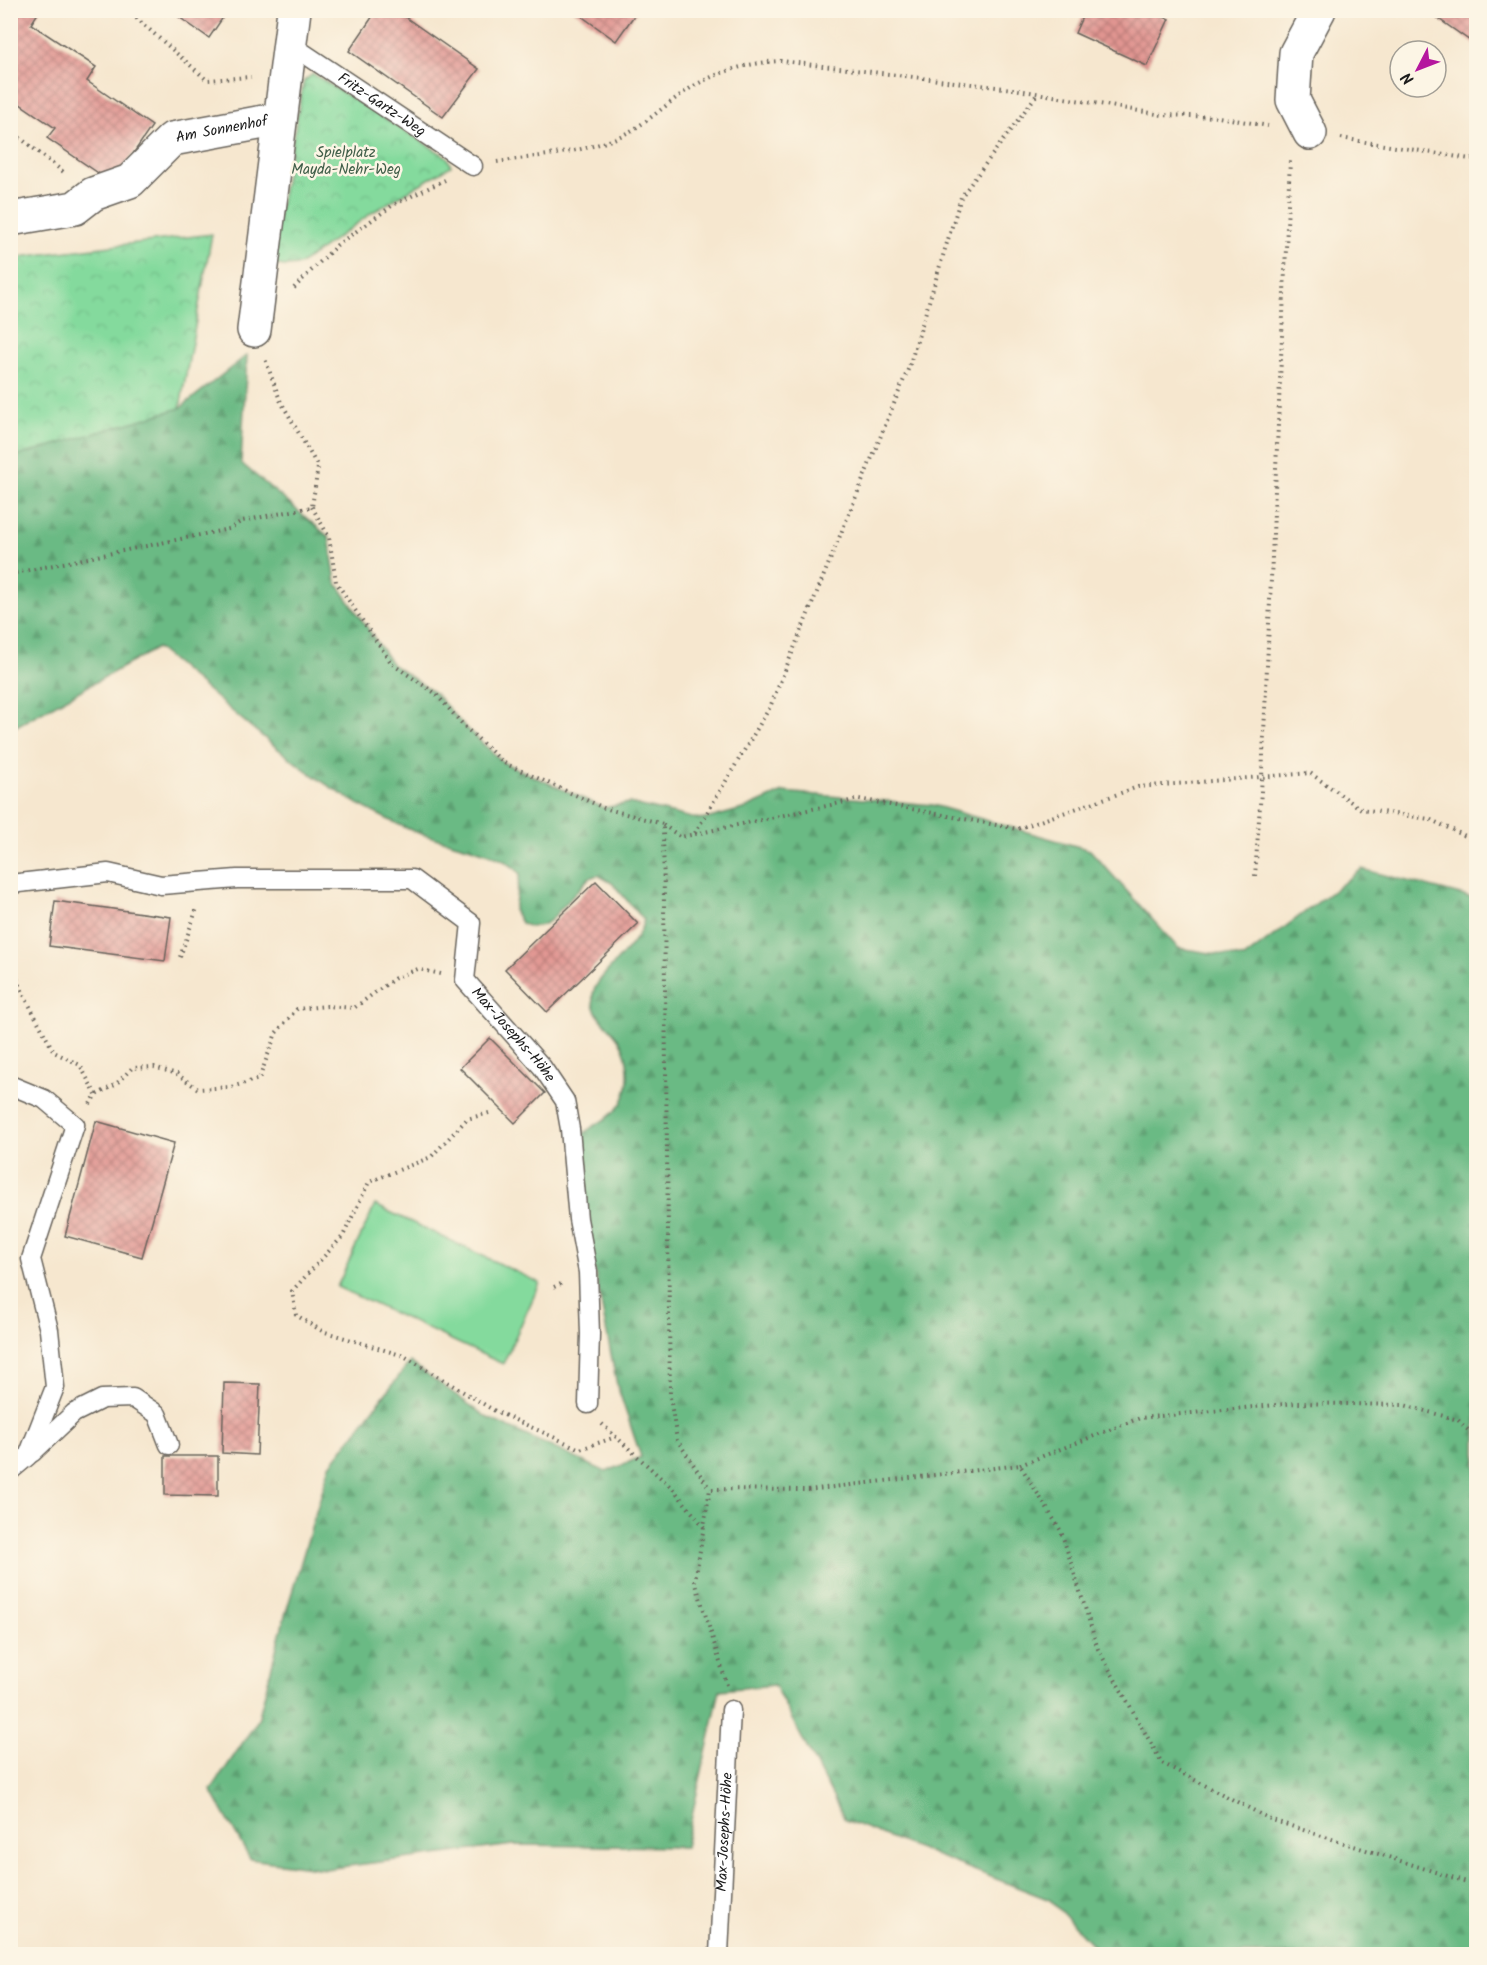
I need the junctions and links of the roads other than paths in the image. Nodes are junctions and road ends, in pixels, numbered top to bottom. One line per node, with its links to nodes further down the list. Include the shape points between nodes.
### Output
1 (294, 10): 3 (street)
2 (1319, 10): 5 (street, via 1296,53 1293,100)
3 (288, 59): 4 (street); 6 (lane, Fritz-Gartz-Weg)
4 (279, 128): 7 (street, Am Sonnenhof, via 172,139 130,181 93,194 75,208); 8 (street)
5 (1301, 131)
6 (473, 166)
7 (10, 219)
8 (254, 330)
9 (10, 884): 11 (lane, Max-Josephs-Höhe, via 108,873 161,885 412,879 471,923 465,980 542,1067 565,1101 588,1272)
10 (10, 1085): 13 (lane, via 44,1099 75,1125 31,1259 49,1330 55,1387)
11 (588, 1404)
12 (169, 1445): 13 (lane, via 157,1414 141,1403 133,1398 102,1399 74,1413)
13 (28, 1456): 14 (lane)
14 (10, 1471)
15 (731, 1710): 16 (lane, Max-Josephs-Höhe)
16 (719, 1954)

